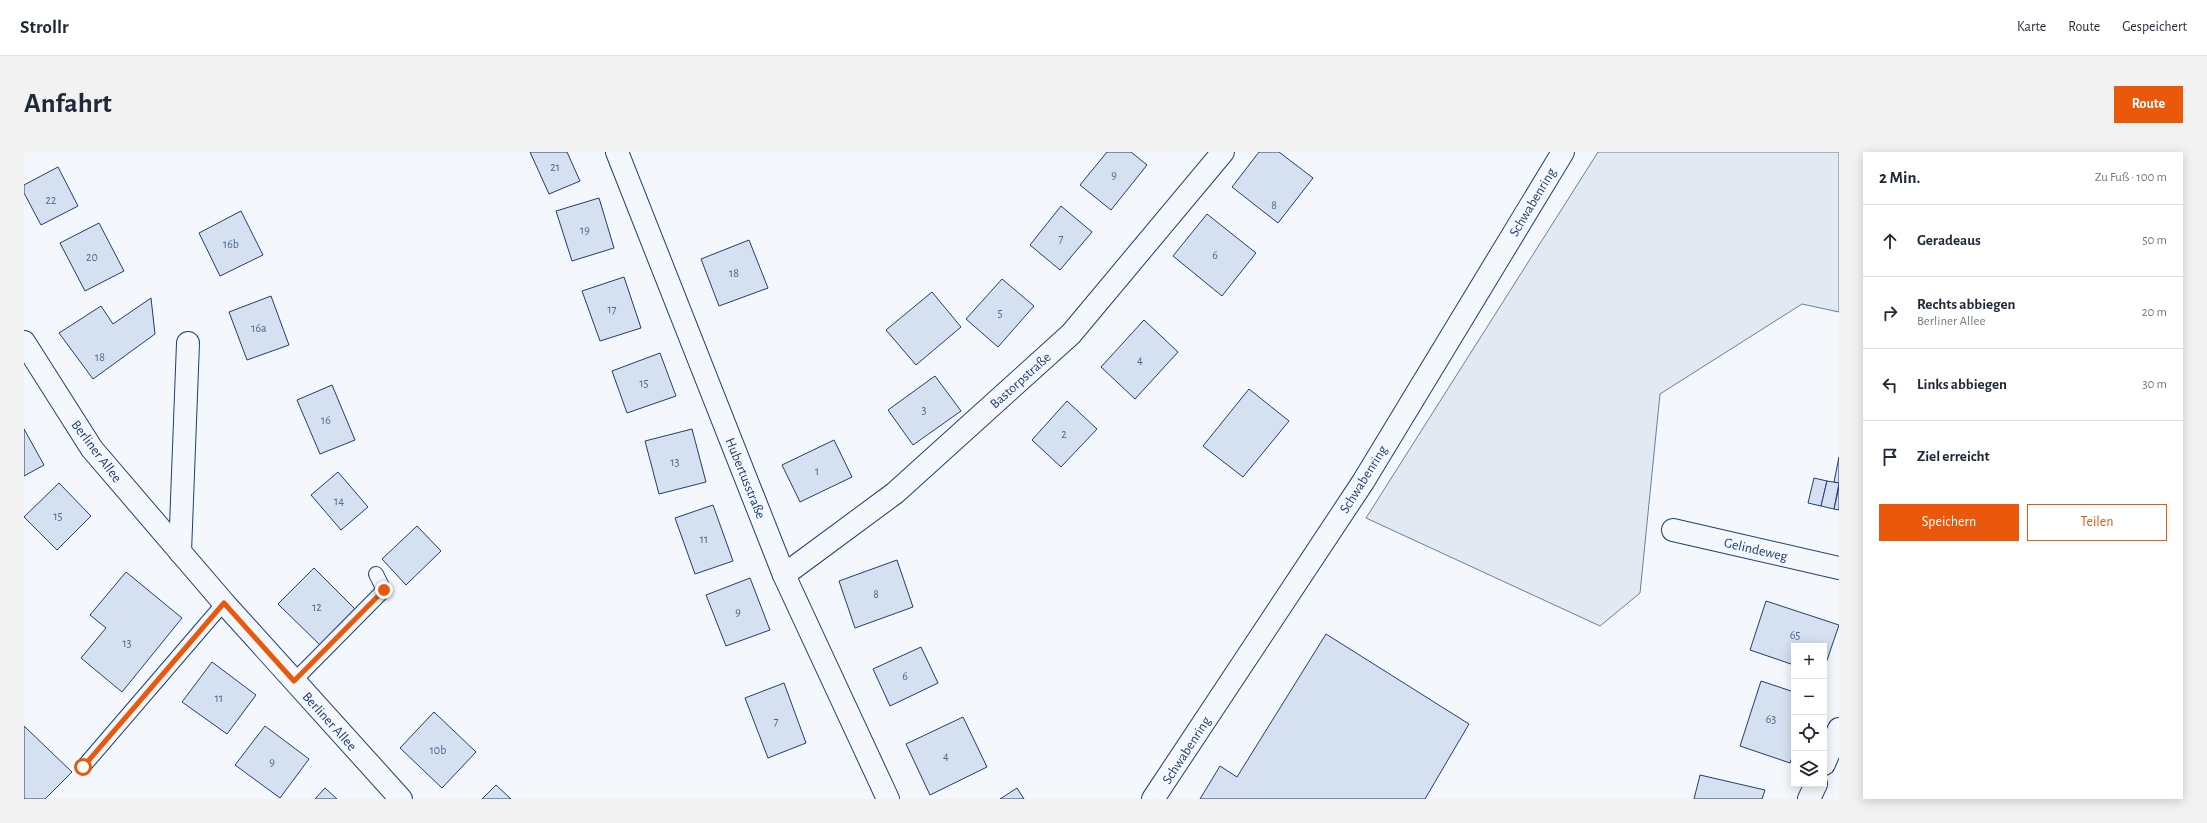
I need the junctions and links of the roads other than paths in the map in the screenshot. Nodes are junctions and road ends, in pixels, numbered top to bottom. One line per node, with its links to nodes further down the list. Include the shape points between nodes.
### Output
1 (617, 152): 10 (street, Hubertusstraße)
2 (1223, 152): 10 (street, Bastorpstraße, via 1071,334 895,493)
3 (1563, 152): 19 (street, Schwabenring, via 1362,482)
4 (24, 342): 7 (street, Berliner Allee, via 92,449)
5 (188, 343): 7 (street)
6 (1673, 530): 8 (street, Gelindeweg)
7 (180, 552): 11 (street, Berliner Allee)
8 (1839, 568)
9 (376, 574): 12 (lane, via 384,590)
10 (784, 575): 18 (street, Hubertusstraße)
11 (224, 603): 12 (street, Berliner Allee); 15 (lane)
12 (294, 681): 17 (street, Berliner Allee)
13 (1839, 729): 14 (street)
14 (1827, 757)
15 (83, 767)
16 (1815, 787): 20 (street)
17 (401, 799)
18 (888, 799)
19 (1154, 799)
20 (1809, 799)

